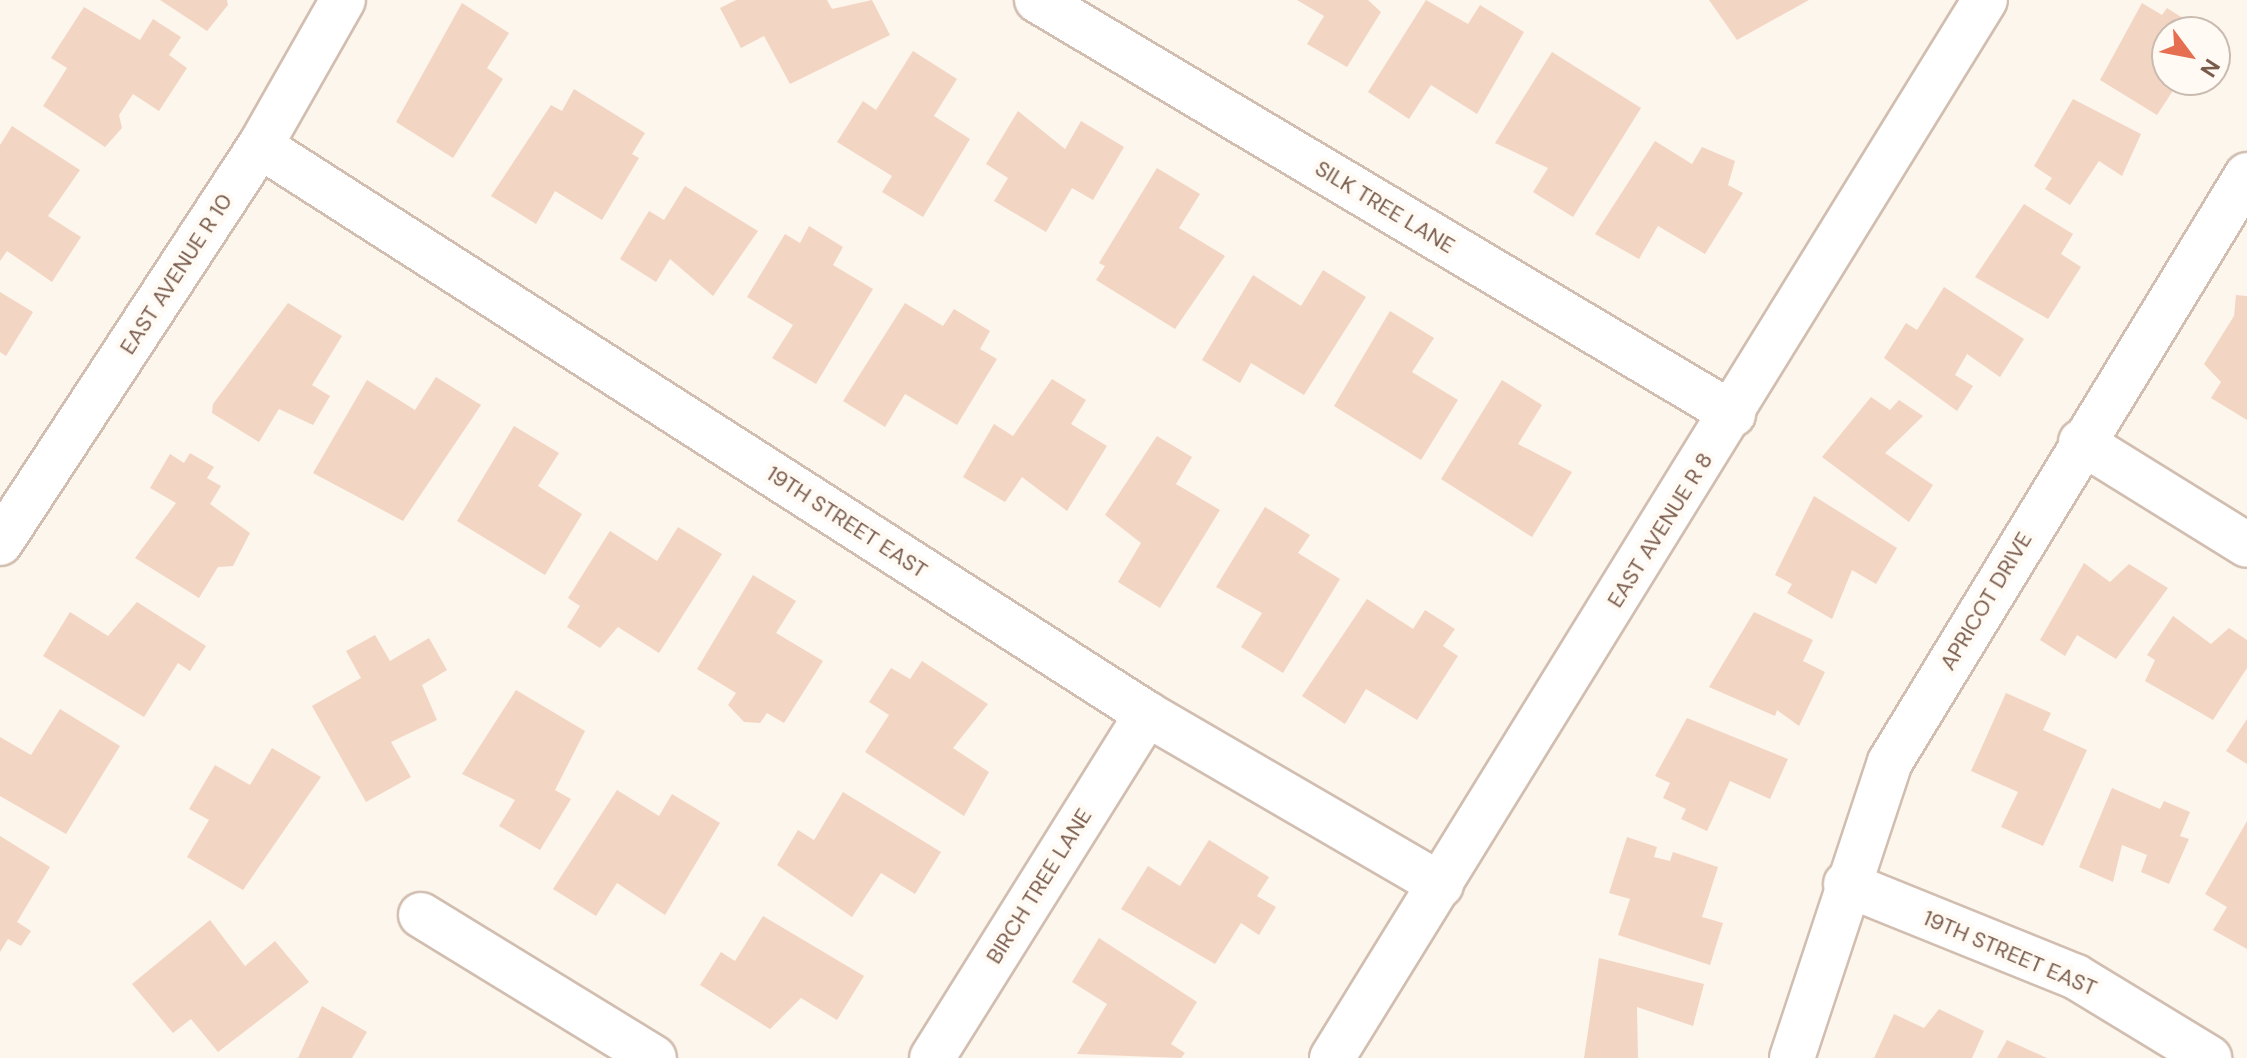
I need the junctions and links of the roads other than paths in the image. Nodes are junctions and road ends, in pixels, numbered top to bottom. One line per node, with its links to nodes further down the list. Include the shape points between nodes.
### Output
1 (343, 0): 4 (street, EAST AVENUE R 10)
2 (1037, 0): 6 (street, SILK TREE LANE)
3 (1985, 0): 6 (street, EAST AVENUE R 8)
4 (260, 146): 8 (street, EAST AVENUE R 10); 10 (street, 19TH STREET EAST)
5 (2247, 175): 7 (street, APRICOT DRIVE)
6 (1733, 414): 12 (street, EAST AVENUE R 8)
7 (2081, 442): 9 (street); 11 (street, APRICOT DRIVE, via 1890,762)
8 (0, 543)
9 (2247, 545)
10 (1147, 714): 12 (street, 19TH STREET EAST); 15 (street, BIRCH TREE LANE)
11 (1846, 884): 17 (street, APRICOT DRIVE); 18 (street, 19TH STREET EAST, via 2076,977)
12 (1441, 885): 16 (street, EAST AVENUE R 8)
13 (421, 915): 14 (street)
14 (654, 1058)
15 (932, 1058)
16 (1332, 1058)
17 (1792, 1058)
18 (2209, 1058)

